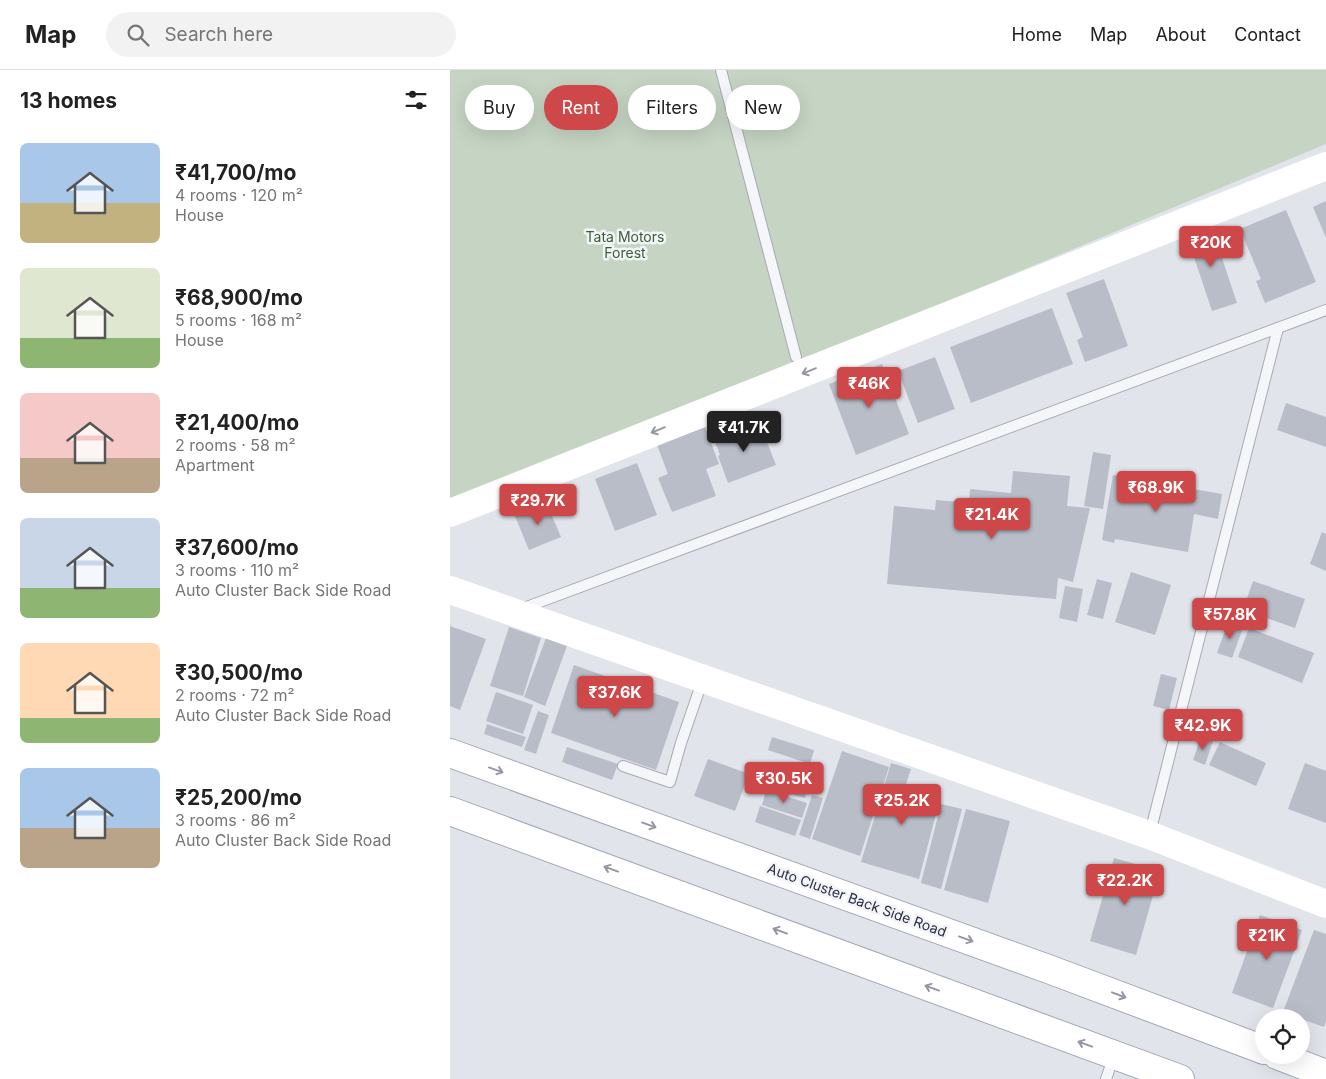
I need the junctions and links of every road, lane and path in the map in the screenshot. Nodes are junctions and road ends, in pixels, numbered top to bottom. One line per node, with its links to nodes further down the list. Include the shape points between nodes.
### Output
1 (721, 70): 7 (lane)
2 (1326, 148): 4 (main road)
3 (1326, 166): 4 (main road)
4 (1137, 232): 7 (main road); 9 (main road, one-way to 9)
5 (1326, 310): 6 (lane)
6 (1278, 328): 11 (lane); 16 (lane)
7 (796, 357): 8 (main road)
8 (450, 493)
9 (450, 513)
10 (450, 590): 11 (main road)
11 (513, 612): 12 (main road)
12 (703, 678): 14 (lane, via 670,782); 16 (main road)
13 (450, 753): 18 (main road, Auto Cluster Back Side Road, one-way to 18)
14 (622, 766)
15 (450, 810): 20 (main road, one-way to 15)
16 (1149, 835): 17 (main road)
17 (1326, 904)
18 (1255, 1047)
19 (1300, 1064): 21 (main road)
20 (1110, 1067): 22 (main road)
21 (1326, 1074)
22 (1180, 1079)

